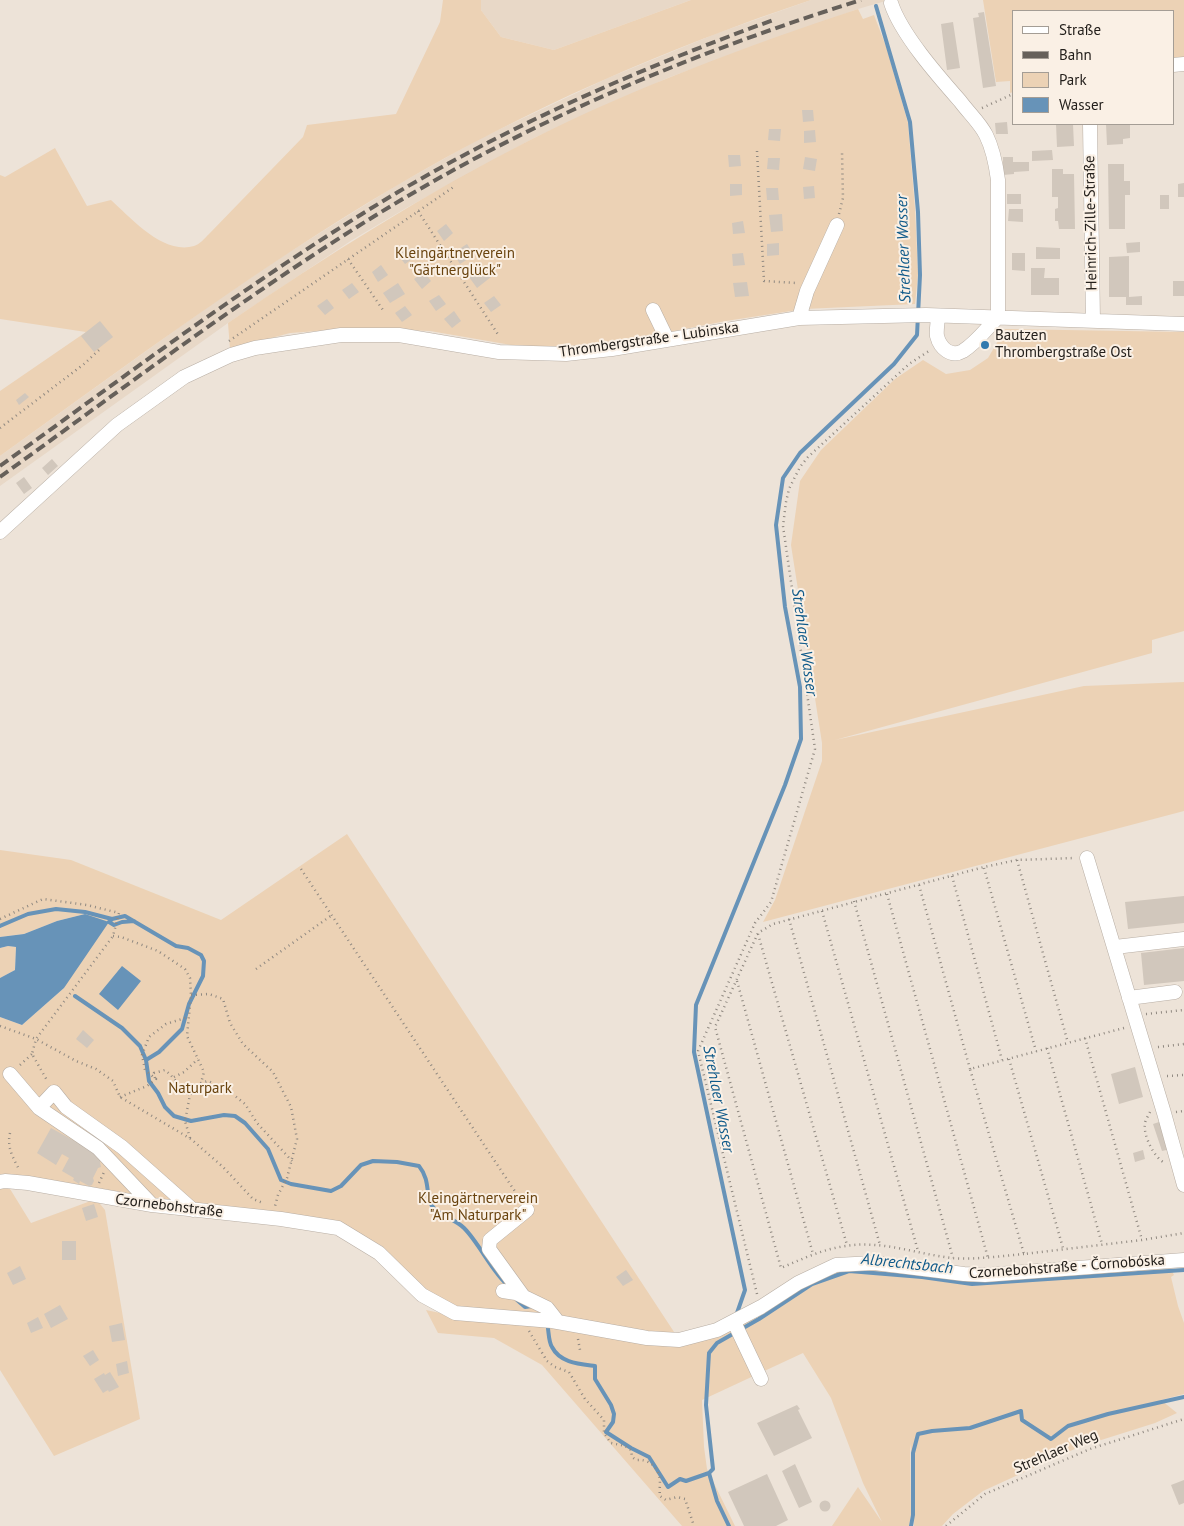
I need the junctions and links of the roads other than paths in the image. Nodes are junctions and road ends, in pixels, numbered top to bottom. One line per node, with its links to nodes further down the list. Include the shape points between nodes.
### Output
1 (891, 3): 7 (street, via 901,25 986,134 998,180)
2 (1090, 125): 8 (street, Heinrich-Zille-Straße)
3 (837, 225): 6 (street, via 807,291)
4 (653, 310): 10 (street)
5 (926, 316): 6 (street, Thrombergstraße - Lubinska); 7 (street, Thrombergstraße - Lubinska); 7 (street, via 940,344 951,354 964,350)
6 (799, 318): 10 (street, Thrombergstraße - Lubinska)
7 (998, 318): 8 (street, Thrombergstraße - Lubinska)
8 (1093, 321): 9 (street, Thrombergstraße - Lubinska)
9 (1184, 324)
10 (667, 339): 11 (street, Thrombergstraße - Lubinska, via 566,354 498,352 399,335 342,334 255,348 231,355 184,378 117,425)
11 (0, 532)
12 (1087, 858): 14 (street)
13 (1184, 939): 14 (street)
14 (1115, 947): 16 (street)
15 (1175, 992): 16 (street)
16 (1129, 998): 20 (street)
17 (10, 1074): 18 (street)
18 (39, 1108): 21 (street, via 98,1148); 22 (street, via 54,1092 66,1107 122,1147)
19 (0, 1182): 21 (street, Czornebohstraße, via 28,1183)
20 (1184, 1185)
21 (152, 1205): 22 (street, Czornebohstraße)
22 (193, 1210): 24 (street, Czornebohstraße, via 278,1213)
23 (527, 1210): 26 (street, via 490,1240 489,1249 514,1293 546,1308)
24 (338, 1228): 26 (street, Czornebohstraße - Čornobóska, via 379,1252 422,1295 455,1313)
25 (1184, 1260): 27 (street, Czornebohstraße - Čornobóska, via 985,1275 874,1262 836,1265 798,1283)
26 (551, 1321): 27 (street, Czornebohstraße - Čornobóska, via 647,1338 679,1340)
27 (736, 1328): 28 (street)
28 (761, 1378)

